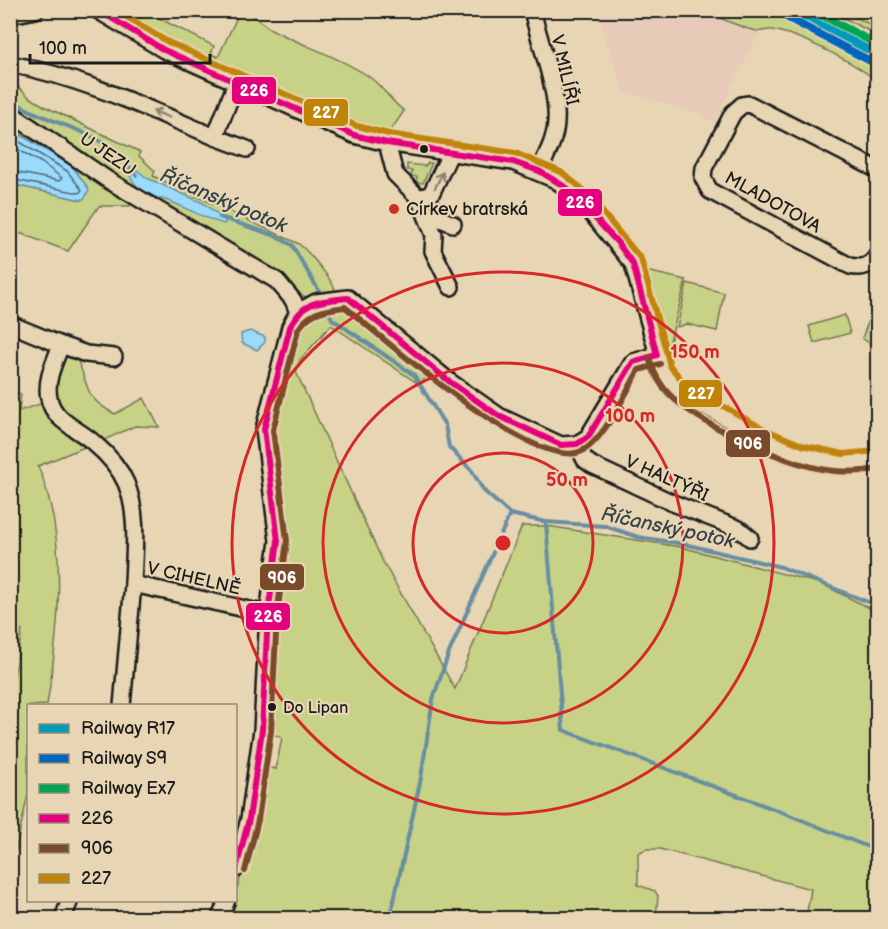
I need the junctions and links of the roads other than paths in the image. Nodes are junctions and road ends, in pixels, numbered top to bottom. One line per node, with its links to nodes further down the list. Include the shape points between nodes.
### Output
1 (36, 10): 4 (street)
2 (97, 10): 6 (street, via 164,50)
3 (532, 10): 13 (street, V MILÍŘI, via 556,123)
4 (10, 15)
5 (10, 64): 8 (street, one-way to 5, via 130,101)
6 (236, 83): 8 (street); 9 (street, via 354,135)
7 (10, 113): 19 (street, U JEZU, via 108,180 277,281)
8 (215, 137): 10 (street)
9 (387, 143): 11 (street); 14 (street, via 395,174)
10 (247, 149)
11 (450, 154): 13 (street, via 513,162); 14 (street, one-way to 11, via 432,194)
12 (878, 170): 17 (street, MLADOTOVA, via 749,104 733,113 702,173 710,191 850,266 868,265)
13 (539, 171): 22 (street, via 578,197 633,264)
14 (419, 198): 15 (street)
15 (426, 213): 16 (street); 18 (street, via 434,234 433,250)
16 (453, 224)
17 (878, 254)
18 (451, 288)
19 (298, 312): 24 (street, via 316,302 339,298 357,302 450,382 499,416 554,443); 28 (street, via 290,327 264,429 278,541)
20 (10, 324): 21 (street)
21 (61, 345): 23 (street, via 86,354); 27 (street, V CIHELNĚ, via 50,375 49,400 64,422 115,464 125,482 135,524)
22 (657, 355): 24 (street, via 633,362 592,434); 25 (street, via 662,370 681,393 767,441 823,461)
23 (114, 357)
24 (577, 444): 26 (street, V HALTÝŘI, via 592,465 739,529)
25 (878, 460)
26 (750, 538)
27 (133, 584): 28 (street, V CIHELNĚ); 29 (street)
28 (268, 614): 30 (street, via 262,730 249,819)
29 (122, 704)
30 (237, 865)
31 (69, 902): 33 (street)
32 (226, 902): 34 (street)
33 (63, 918)
34 (220, 918)

